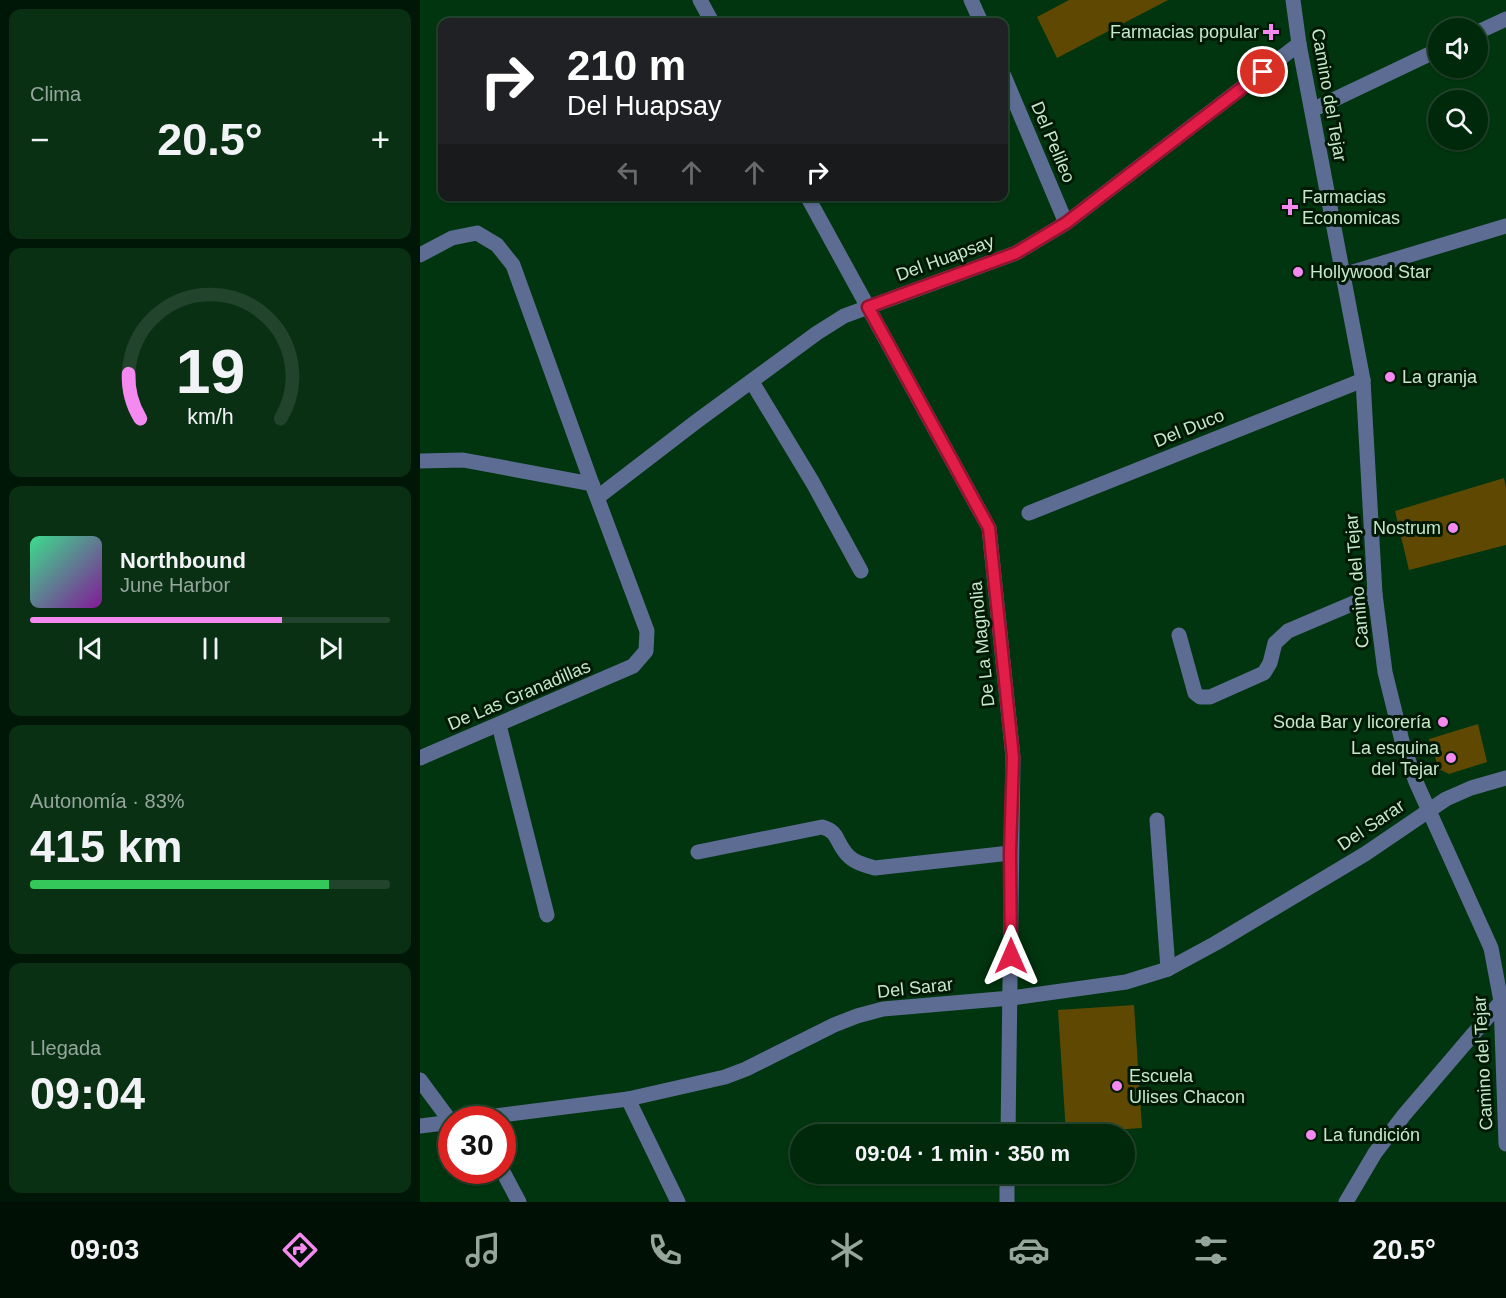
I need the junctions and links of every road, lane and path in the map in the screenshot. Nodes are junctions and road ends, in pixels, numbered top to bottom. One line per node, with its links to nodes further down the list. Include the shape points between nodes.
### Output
1 (700, 0): 4 (street)
2 (971, 0): 5 (street)
3 (1293, 0): 8 (street, Camino del Tejar)
4 (710, 18)
5 (979, 18)
6 (1506, 19): 7 (street)
7 (1488, 27)
8 (1299, 44): 11 (street, Camino del Tejar); 13 (street, Del Huapsay)
9 (1428, 55): 11 (street)
10 (1008, 85): 13 (street, Del Pelileo)
11 (1312, 110): 16 (street, Camino del Tejar)
12 (810, 201): 17 (street, De La Magnolia)
13 (1066, 223): 17 (street, Del Huapsay, via 1016,253)
14 (1506, 226): 16 (street)
15 (420, 255): 21 (street, via 452,238 477,233 497,245 513,265)
16 (1343, 275): 18 (street, Camino del Tejar)
17 (868, 307): 19 (street, Del Huapsay, via 844,316); 32 (street, De La Magnolia, via 989,528 1013,757)
18 (1363, 380): 22 (street, Del Duco); 24 (street, Camino del Tejar)
19 (752, 382): 21 (street, Del Huapsay); 23 (street)
20 (420, 461): 21 (street, via 463,460)
21 (595, 491): 26 (street, De Las Granadillas, via 647,631 646,651 633,666)
22 (1029, 513)
23 (861, 571)
24 (1375, 594): 25 (street, via 1287,631 1275,643 1264,673 1210,697 1195,693); 29 (street, Camino del Tejar, via 1390,693 1403,745)
25 (1179, 635)
26 (499, 725): 27 (street, De Las Granadillas); 33 (street)
27 (420, 758)
28 (1506, 778): 29 (street, Del Sarar, via 1471,788)
29 (1428, 811): 34 (street, Del Sarar, via 1365,854); 36 (street, Camino del Tejar, via 1491,948)
30 (1157, 820): 34 (street)
31 (698, 852): 32 (street, via 822,827 831,830 845,852 859,864 875,868)
32 (1010, 853): 35 (street, De La Magnolia)
33 (547, 915)
34 (1168, 969): 35 (street, Del Sarar, via 1126,982)
35 (1011, 998): 38 (street, Del Sarar, via 857,1016 724,1077); 42 (street, De La Magnolia)
36 (1504, 999): 44 (street, Camino del Tejar); 50 (street, via 1404,1115 1375,1153)
37 (420, 1080): 39 (street)
38 (628, 1098): 40 (street, Del Sarar); 48 (street)
39 (439, 1106)
40 (516, 1113)
41 (438, 1124): 43 (street)
42 (1008, 1124)
43 (420, 1126)
44 (1506, 1144)
45 (509, 1184): 47 (street)
46 (1007, 1184): 49 (street)
47 (519, 1202)
48 (678, 1202)
49 (1007, 1202)
50 (1346, 1202)

